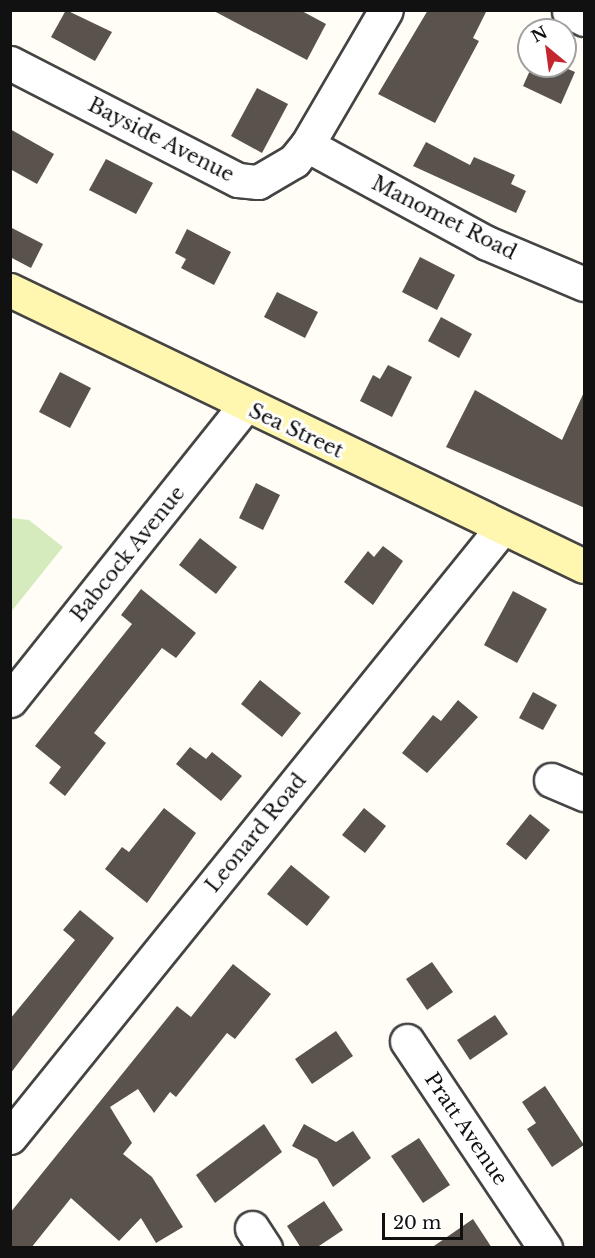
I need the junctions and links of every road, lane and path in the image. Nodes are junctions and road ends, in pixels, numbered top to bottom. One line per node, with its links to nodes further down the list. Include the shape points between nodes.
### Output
1 (386, 10): 5 (street, Bayside Avenue)
2 (569, 11): 3 (street)
3 (585, 19)
4 (10, 63): 5 (street, Bayside Avenue, via 238,180 258,182 276,174)
5 (307, 145): 6 (street, Manomet Road, via 487,243)
6 (585, 284)
7 (10, 290): 8 (street, Sea Street)
8 (244, 407): 9 (street, Sea Street); 11 (street, Babcock Avenue)
9 (502, 528): 10 (street, Sea Street); 15 (street, Leonard Road)
10 (585, 566)
11 (10, 700)
12 (551, 780): 13 (street)
13 (585, 794)
14 (407, 1041): 16 (street, Pratt Avenue)
15 (10, 1137)
16 (545, 1248)

